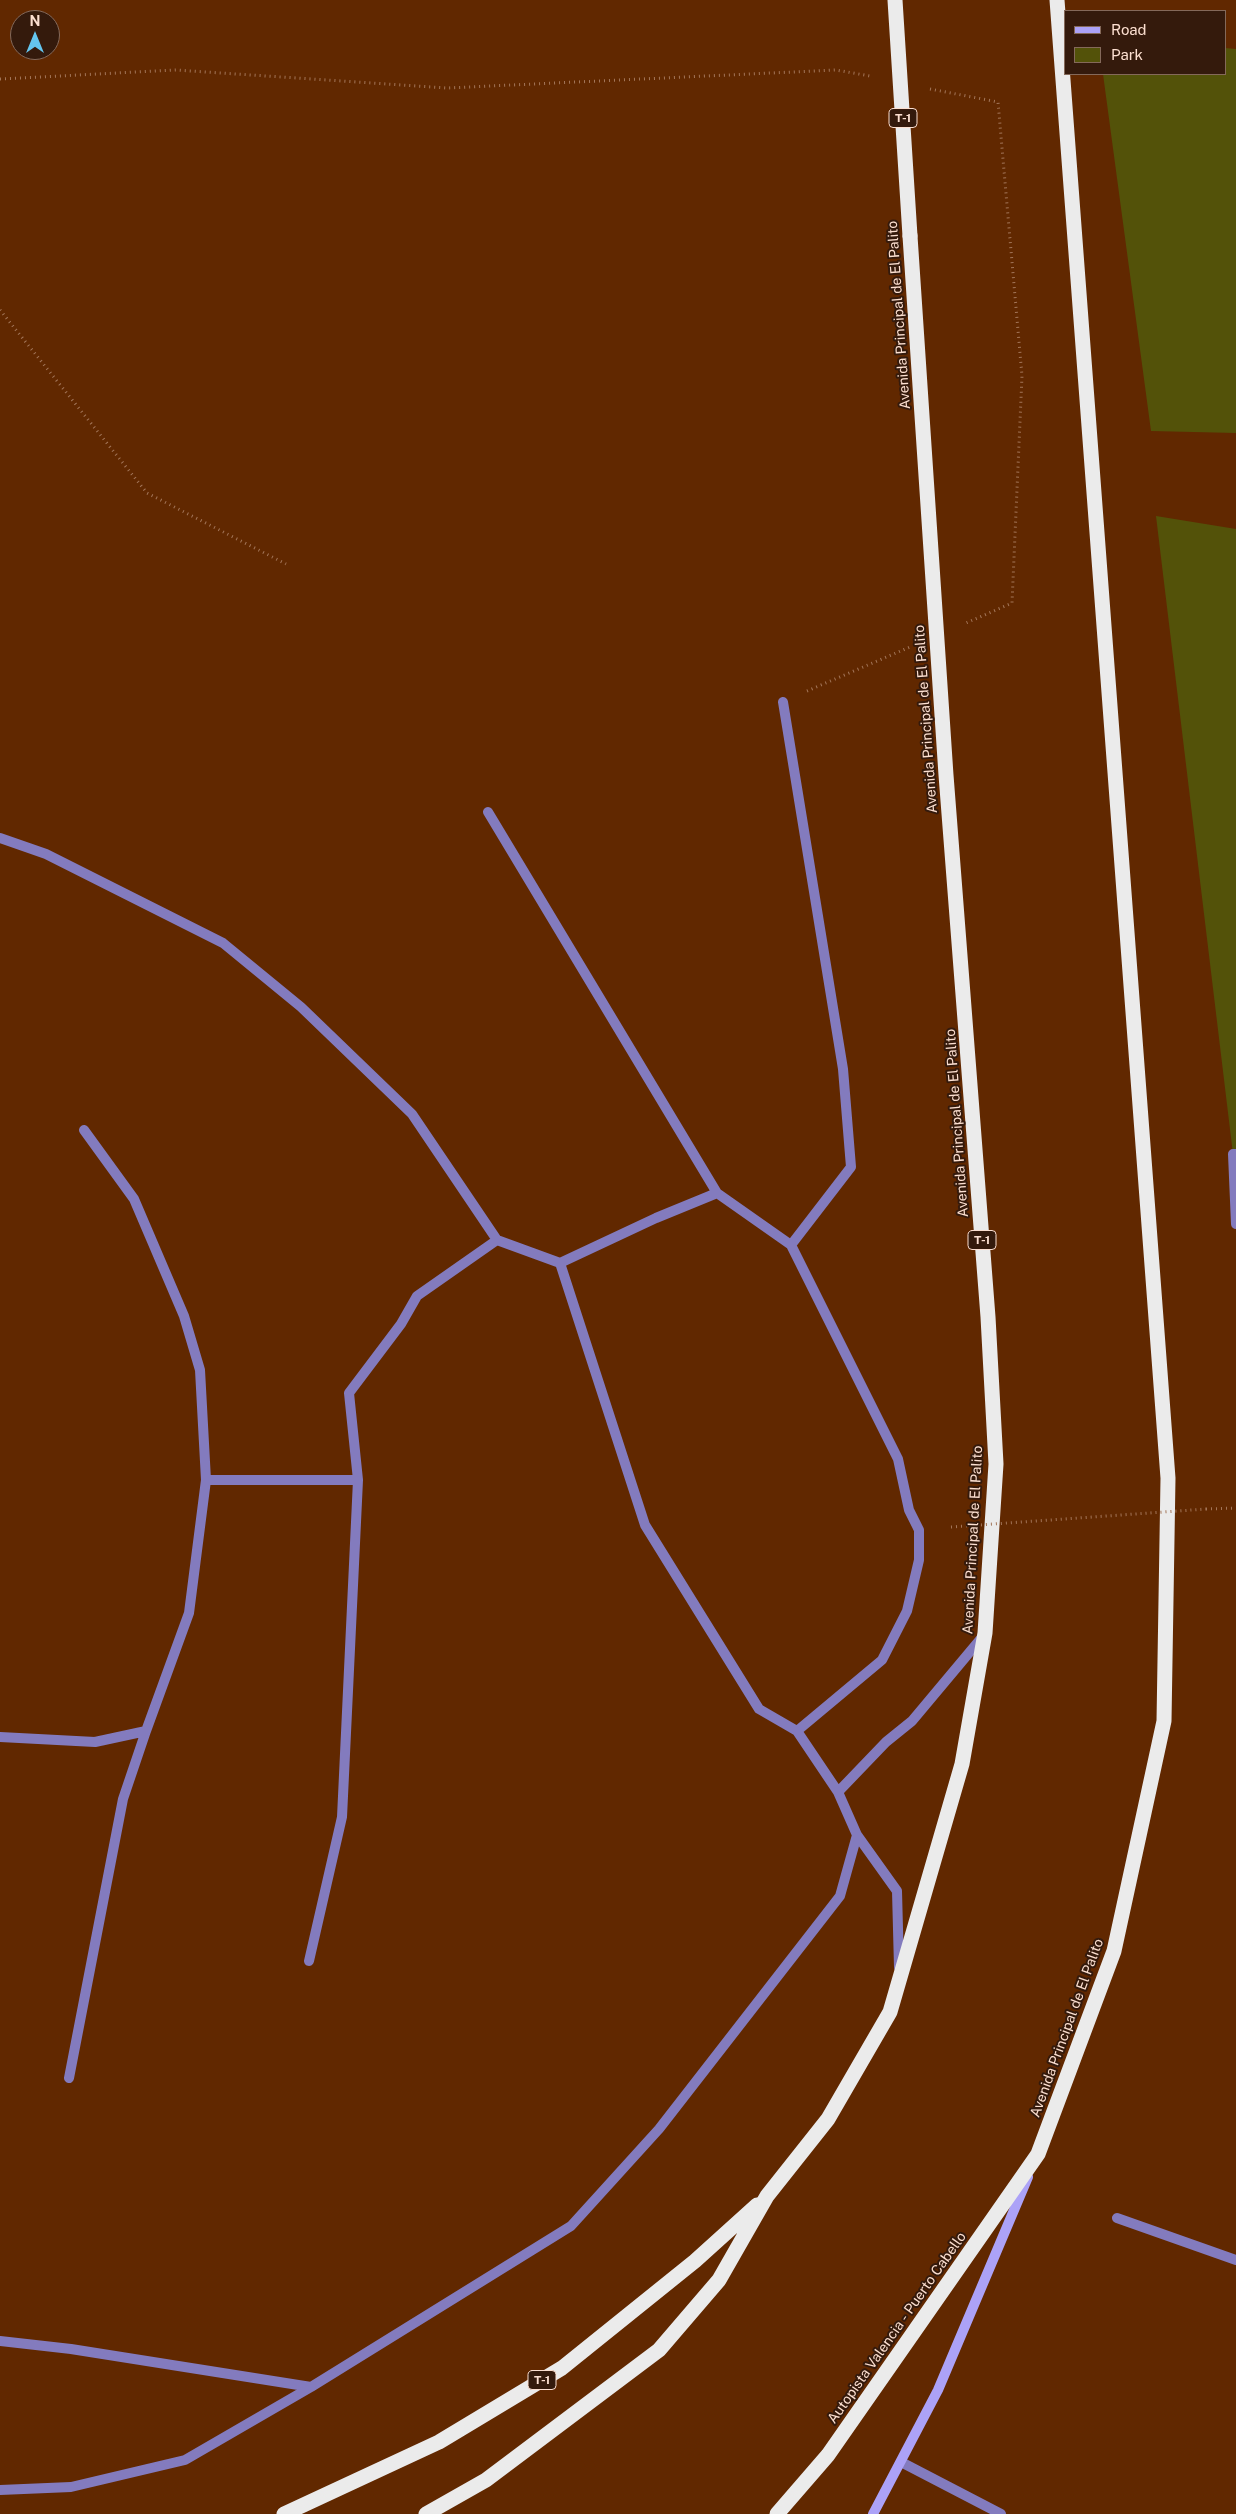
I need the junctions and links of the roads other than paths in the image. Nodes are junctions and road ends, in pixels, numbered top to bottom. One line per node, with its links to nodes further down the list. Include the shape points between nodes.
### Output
1 (895, 0): 15 (highway, Avenida Principal de El Palito / T-1, bridge, via 937,636 988,1317 995,1454)
2 (1057, 0): 24 (highway, Avenida Principal de El Palito, via 1168,1478 1164,1721 1114,1951)
3 (783, 702): 11 (street, via 843,1068 851,1166)
4 (488, 812): 8 (street)
5 (0, 838): 10 (street, via 46,854 223,943 300,1008 412,1114)
6 (84, 1130): 13 (street, via 134,1199 184,1316 200,1370)
7 (1236, 1154): 9 (street, via 1233,1154)
8 (717, 1193): 11 (street); 12 (street)
9 (1236, 1224)
10 (497, 1240): 12 (street); 14 (street, via 417,1296 401,1324 349,1393)
11 (791, 1245): 17 (street, via 898,1459 910,1510 919,1530 919,1560 907,1611 882,1660)
12 (560, 1263): 17 (street, via 645,1525 759,1709)
13 (206, 1480): 14 (street); 16 (street, via 189,1613)
14 (358, 1480): 21 (street, via 342,1817)
15 (985, 1634): 19 (street, via 912,1721 886,1742); 22 (highway, Avenida Principal de El Palito / T-1, via 962,1764)
16 (146, 1731): 18 (street, via 95,1742); 23 (street, via 123,1798)
17 (797, 1731): 19 (street)
18 (0, 1737)
19 (838, 1792): 20 (street)
20 (857, 1835): 22 (street, via 897,1891); 29 (street, via 840,1896 659,2129 572,2226)
21 (308, 1961)
22 (900, 1980): 25 (highway, Avenida Principal de El Palito / T-1, via 890,2012 828,2118)
23 (70, 2078)
24 (1038, 2154): 30 (main road, via 938,2390); 34 (highway, Autopista Valencia - Puerto Cabello, via 828,2455)
25 (767, 2196): 32 (highway, T-1, via 695,2261 562,2368 439,2442); 33 (highway, via 719,2280 659,2350 486,2480)
26 (1117, 2218): 27 (street)
27 (1236, 2260)
28 (0, 2341): 29 (street)
29 (311, 2387): 31 (street, via 185,2460 71,2487)
30 (901, 2462): 35 (main road); 36 (street)
31 (0, 2490)
32 (284, 2514)
33 (426, 2514)
34 (776, 2514)
35 (873, 2514)
36 (1001, 2514)

